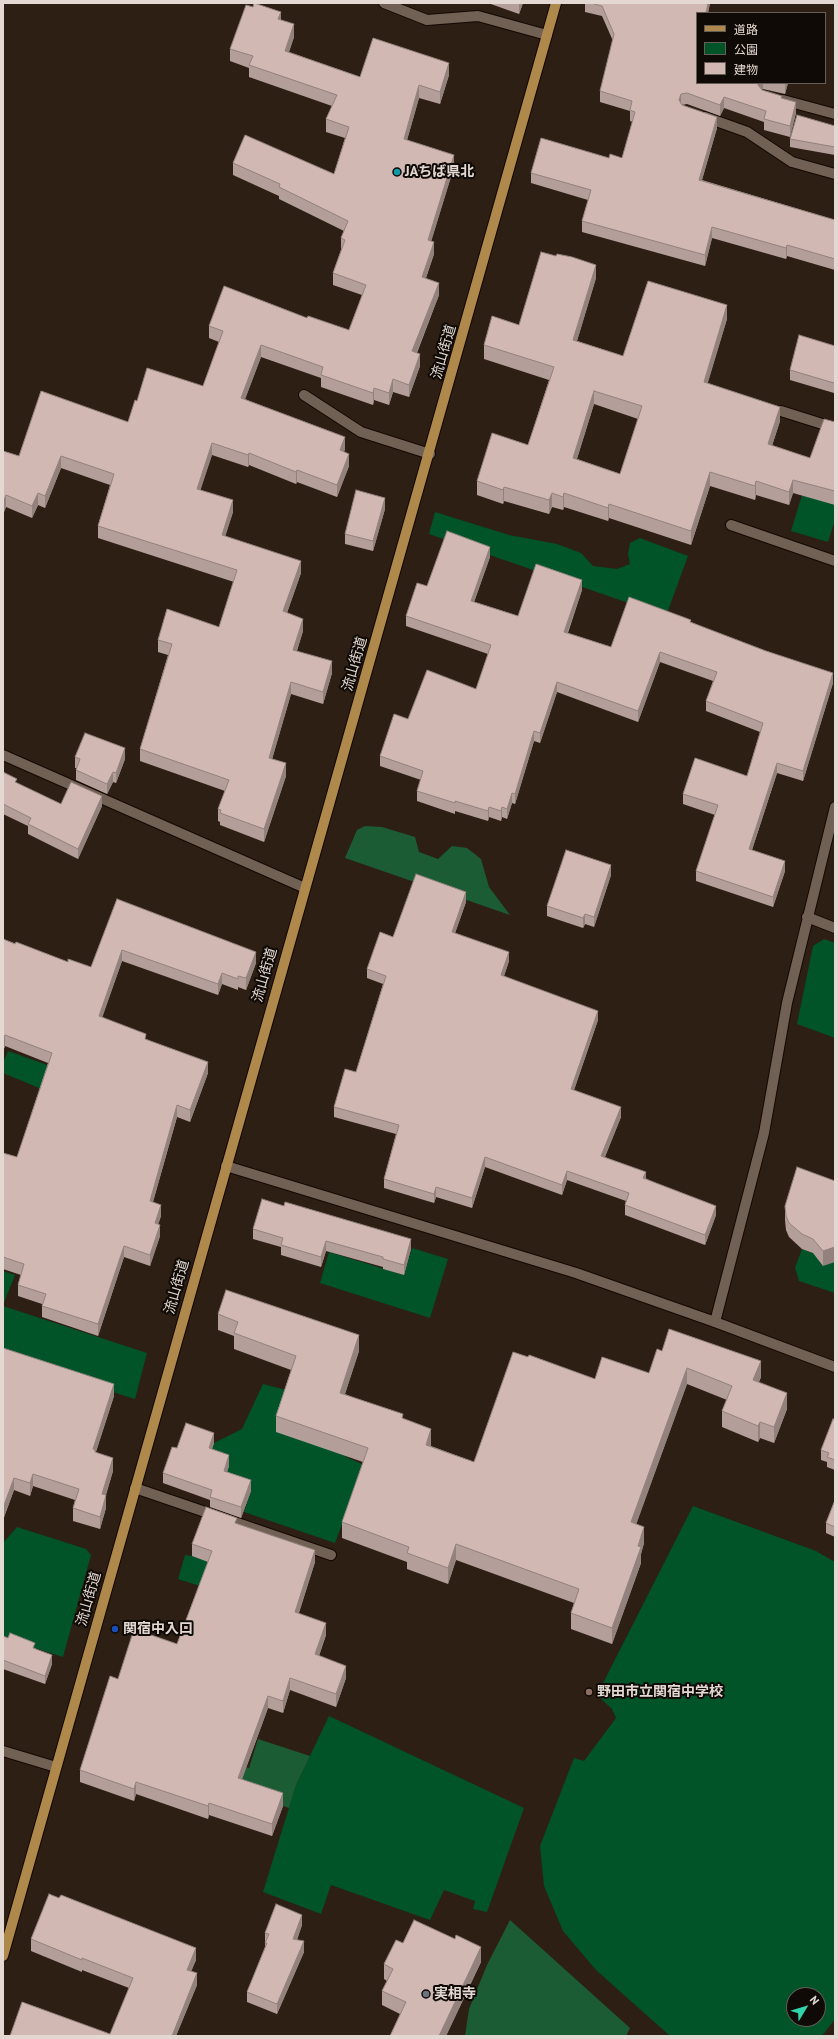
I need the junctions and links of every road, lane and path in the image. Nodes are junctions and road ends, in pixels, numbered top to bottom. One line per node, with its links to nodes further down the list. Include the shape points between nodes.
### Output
1 (384, 3): 3 (street, via 428,20 478,16)
2 (556, 3): 3 (main road, 流山街道)
3 (547, 34): 11 (main road, 流山街道)
4 (771, 97): 5 (street)
5 (835, 114)
6 (699, 115): 7 (street, via 747,132 792,162)
7 (835, 174)
8 (304, 395): 11 (street, via 361,432)
9 (781, 411): 10 (street)
10 (835, 428)
11 (430, 454): 16 (main road, 流山街道)
12 (731, 525): 13 (street)
13 (835, 561)
14 (3, 755): 16 (street)
15 (835, 807): 17 (street)
16 (305, 888): 19 (main road, 流山街道)
17 (807, 917): 18 (street); 20 (street, via 787,1004 764,1133)
18 (835, 928)
19 (226, 1166): 20 (street, via 576,1273); 22 (main road, 流山街道)
20 (715, 1322): 21 (street)
21 (835, 1367)
22 (135, 1488): 23 (street); 25 (main road, 流山街道)
23 (331, 1555)
24 (3, 1751): 25 (street)
25 (56, 1767): 26 (main road, 流山街道)
26 (3, 1956)

